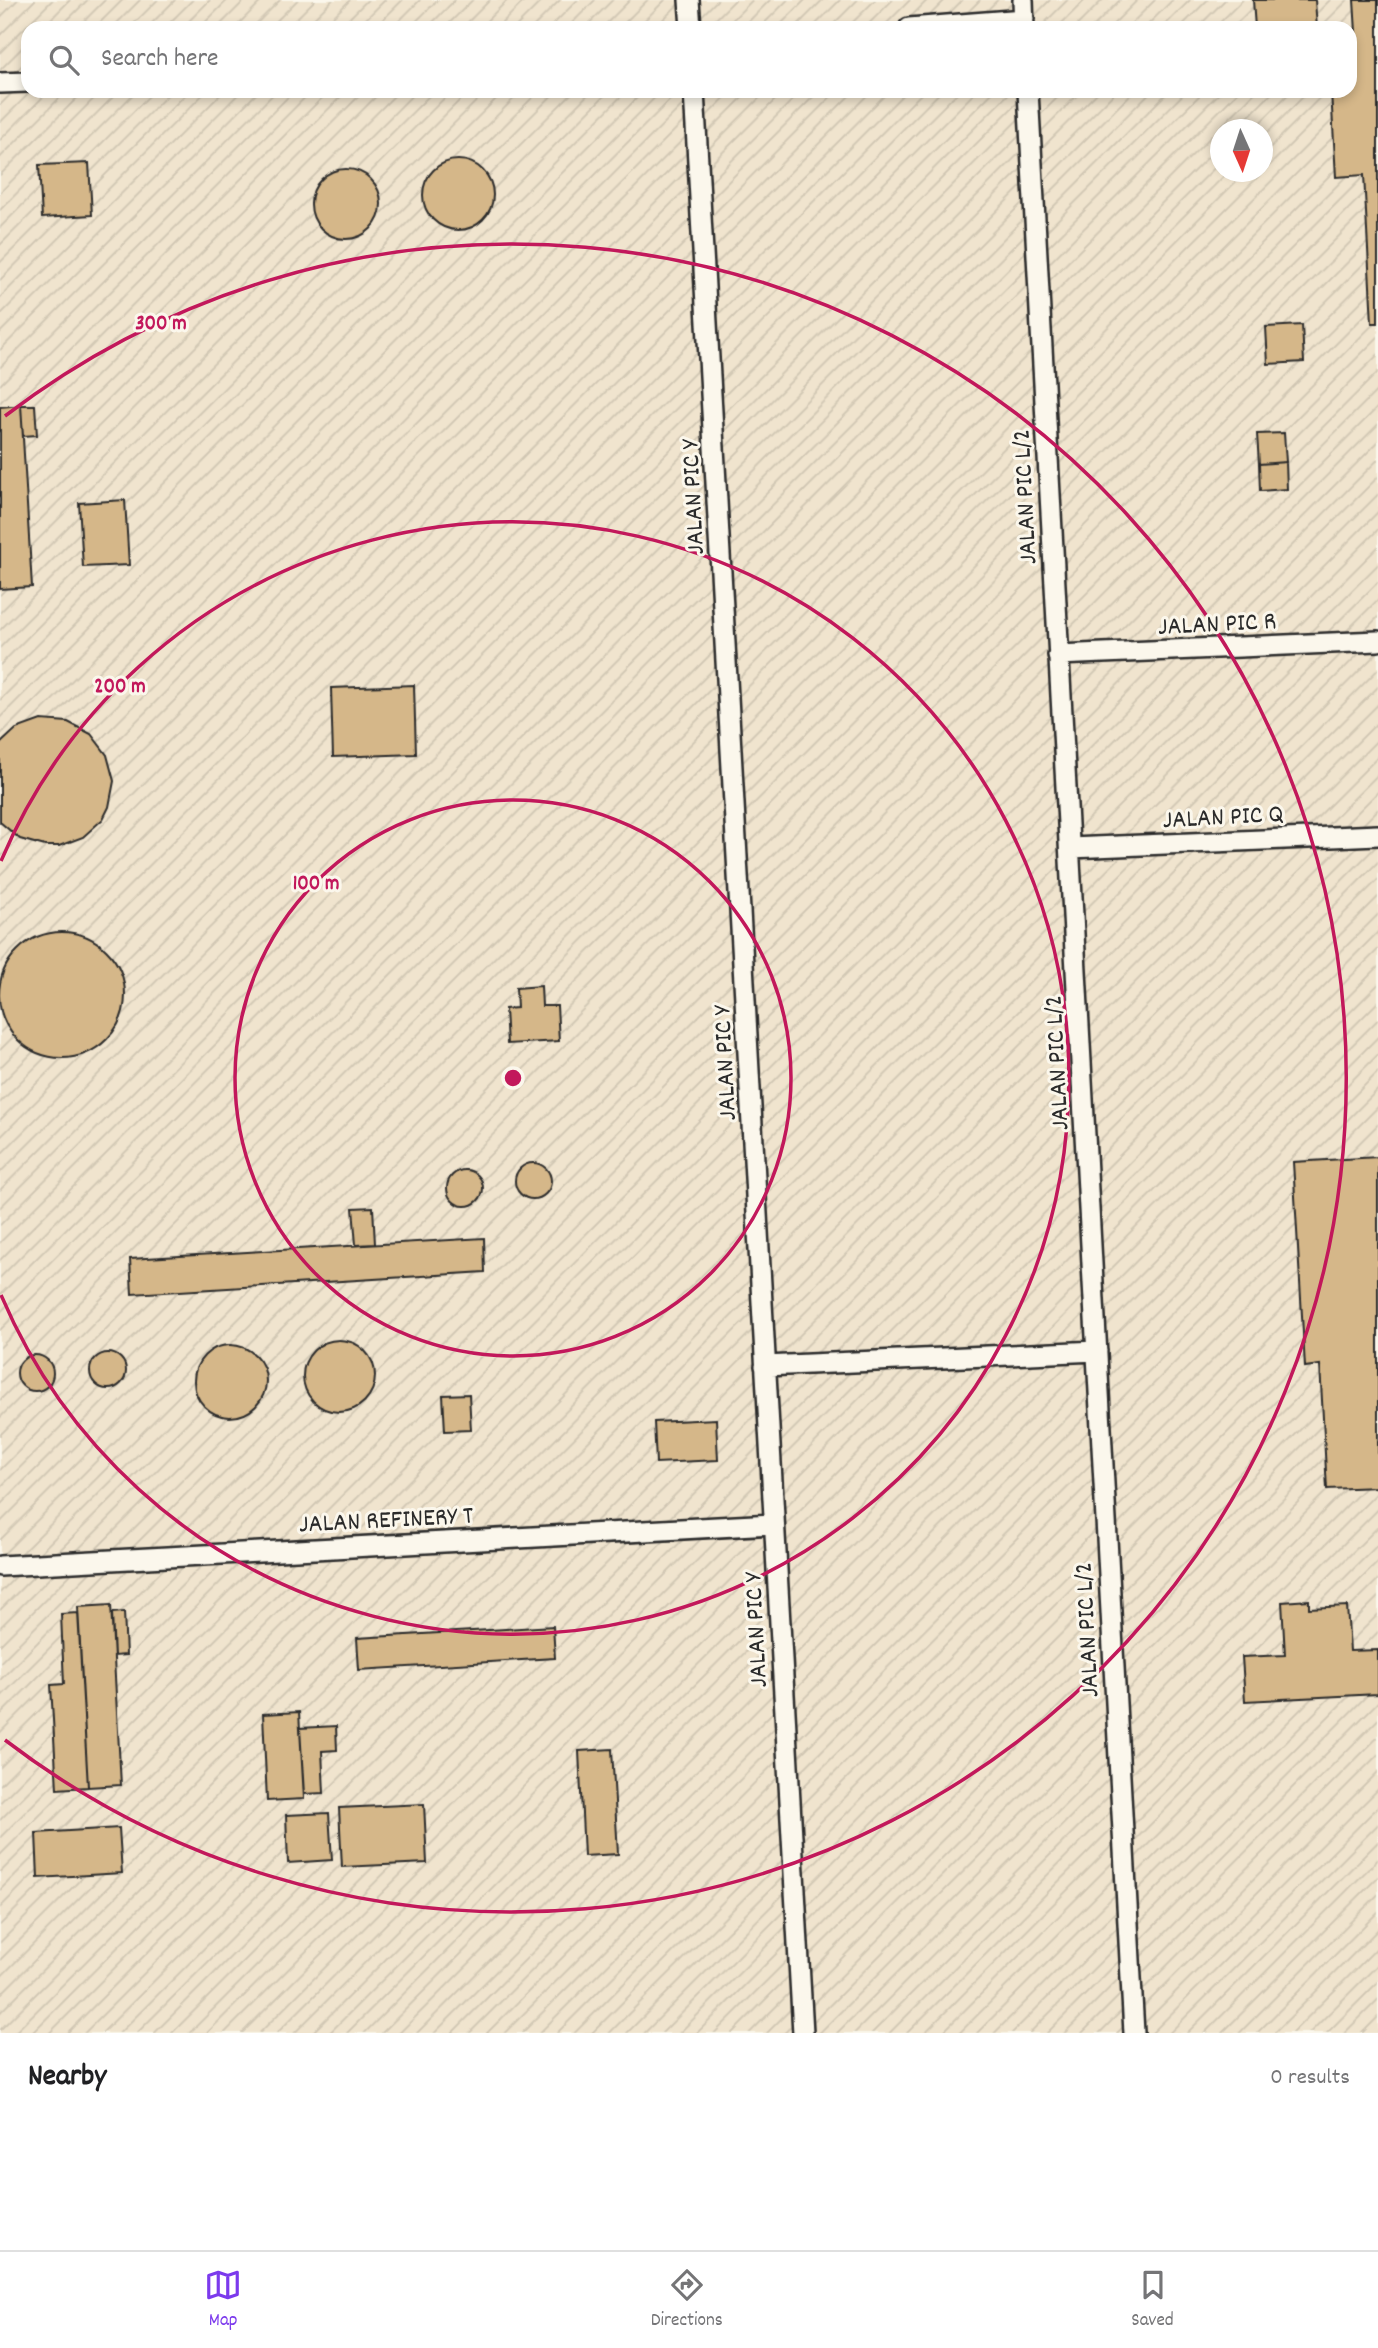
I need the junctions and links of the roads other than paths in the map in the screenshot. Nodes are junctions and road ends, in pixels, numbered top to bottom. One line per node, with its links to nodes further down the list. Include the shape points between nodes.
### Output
1 (690, 0): 3 (street)
2 (1024, 16): 4 (street)
3 (691, 21)
4 (976, 21)
5 (21, 82): 6 (street)
6 (0, 83)
7 (694, 98): 14 (street, JALAN PIC Y)
8 (1028, 98): 10 (street, JALAN PIC L/2)
9 (1378, 641): 10 (street, JALAN PIC R)
10 (1058, 655): 12 (street, JALAN PIC L/2)
11 (1378, 835): 12 (street, JALAN PIC Q)
12 (1070, 848): 13 (street, JALAN PIC L/2)
13 (1097, 1351): 14 (street); 18 (street, JALAN PIC L/2)
14 (765, 1366): 15 (street, JALAN PIC Y)
15 (774, 1524): 16 (street, JALAN REFINERY T); 17 (street, JALAN PIC Y)
16 (0, 1566)
17 (803, 2033)
18 (1134, 2033)

